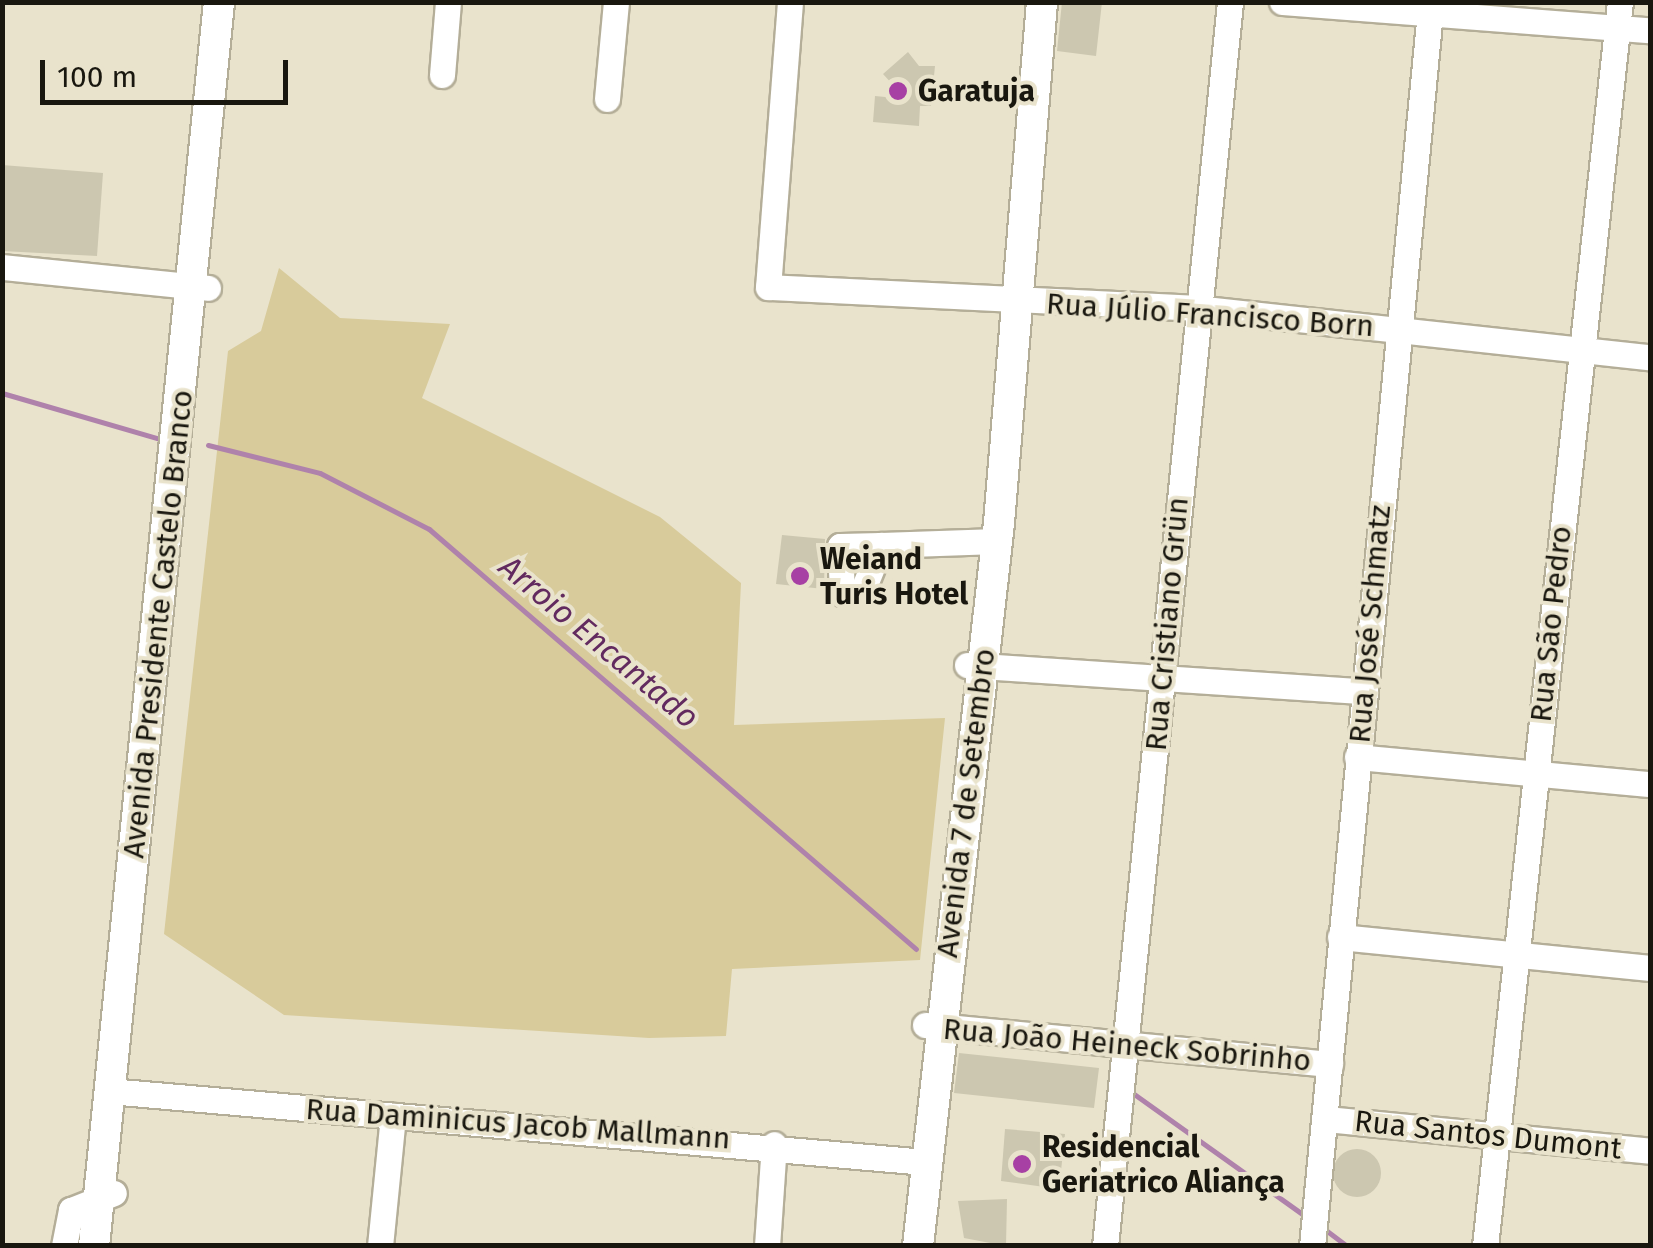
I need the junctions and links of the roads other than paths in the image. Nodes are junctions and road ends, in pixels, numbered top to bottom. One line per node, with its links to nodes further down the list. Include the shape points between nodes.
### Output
1 (219, 2): 16 (main road, Avenida Presidente Castelo Branco)
2 (233, 2): 16 (main road, Avenida Presidente Castelo Branco)
3 (448, 2): 13 (street)
4 (616, 2): 14 (street)
5 (790, 2): 19 (street, Rua Júlio Francisco Born, via 768,287)
6 (1028, 2): 15 (main road, Avenida 7 de Setembro)
7 (1042, 2): 15 (main road, Avenida 7 de Setembro)
8 (1230, 2): 20 (street, Rua Cristiano Grün)
9 (1282, 2): 10 (street)
10 (1430, 10): 11 (street); 21 (street, Rua José Schmatz)
11 (1619, 15): 12 (street); 22 (street, Rua São Pedro)
12 (1650, 30)
13 (442, 75)
14 (607, 99)
15 (1024, 127): 19 (main road, Avenida 7 de Setembro)
16 (209, 184): 18 (main road, Avenida Presidente Castelo Branco)
17 (2, 266): 18 (street)
18 (200, 287): 38 (main road, Avenida Presidente Castelo Branco)
19 (1009, 302): 20 (street, Rua Júlio Francisco Born); 24 (main road, Avenida 7 de Setembro)
20 (1196, 308): 21 (street, Rua Júlio Francisco Born); 27 (street, Rua Cristiano Grün)
21 (1398, 328): 22 (street, Rua Júlio Francisco Born); 28 (street, Rua José Schmatz)
22 (1580, 348): 23 (street, Rua Júlio Francisco Born); 30 (street, Rua São Pedro)
23 (1650, 357)
24 (990, 541): 25 (street); 26 (main road, Avenida 7 de Setembro)
25 (881, 544)
26 (975, 665): 27 (street); 35 (main road, Avenida 7 de Setembro)
27 (1163, 682): 28 (street); 36 (street, Rua Cristiano Grün)
28 (1364, 691): 29 (street, Rua José Schmatz)
29 (1357, 757): 30 (street); 32 (street, Rua José Schmatz)
30 (1536, 772): 31 (street); 33 (street, Rua São Pedro)
31 (1650, 784)
32 (1340, 937): 33 (street); 37 (street, Rua José Schmatz)
33 (1518, 954): 34 (street); 41 (street, Rua São Pedro)
34 (1650, 968)
35 (932, 1026): 36 (street, Rua João Heineck Sobrinho); 44 (main road, Avenida 7 de Setembro)
36 (1125, 1050): 37 (street, Rua João Heineck Sobrinho); 53 (street, Rua Cristiano Grün)
37 (1330, 1064): 40 (street, Rua José Schmatz)
38 (117, 1091): 39 (street, Rua Daminicus Jacob Mallmann); 45 (main road, Avenida Presidente Castelo Branco)
39 (393, 1116): 42 (street, Rua Daminicus Jacob Mallmann); 50 (street)
40 (1326, 1119): 41 (street, Rua Santos Dumont); 54 (street, Rua José Schmatz)
41 (1496, 1139): 43 (street, Rua Santos Dumont); 55 (street, Rua São Pedro)
42 (774, 1144): 44 (street, Rua Daminicus Jacob Mallmann); 51 (street)
43 (1650, 1151)
44 (919, 1162): 46 (main road, Avenida 7 de Setembro); 52 (main road, Avenida 7 de Setembro)
45 (106, 1194): 47 (street, via 71,1210); 48 (main road, Avenida Presidente Castelo Branco); 49 (main road, Avenida Presidente Castelo Branco)
46 (905, 1245): 52 (main road)
47 (64, 1246)
48 (94, 1246)
49 (109, 1246)
50 (380, 1246)
51 (767, 1246)
52 (918, 1246)
53 (1105, 1246)
54 (1312, 1246)
55 (1486, 1246)

